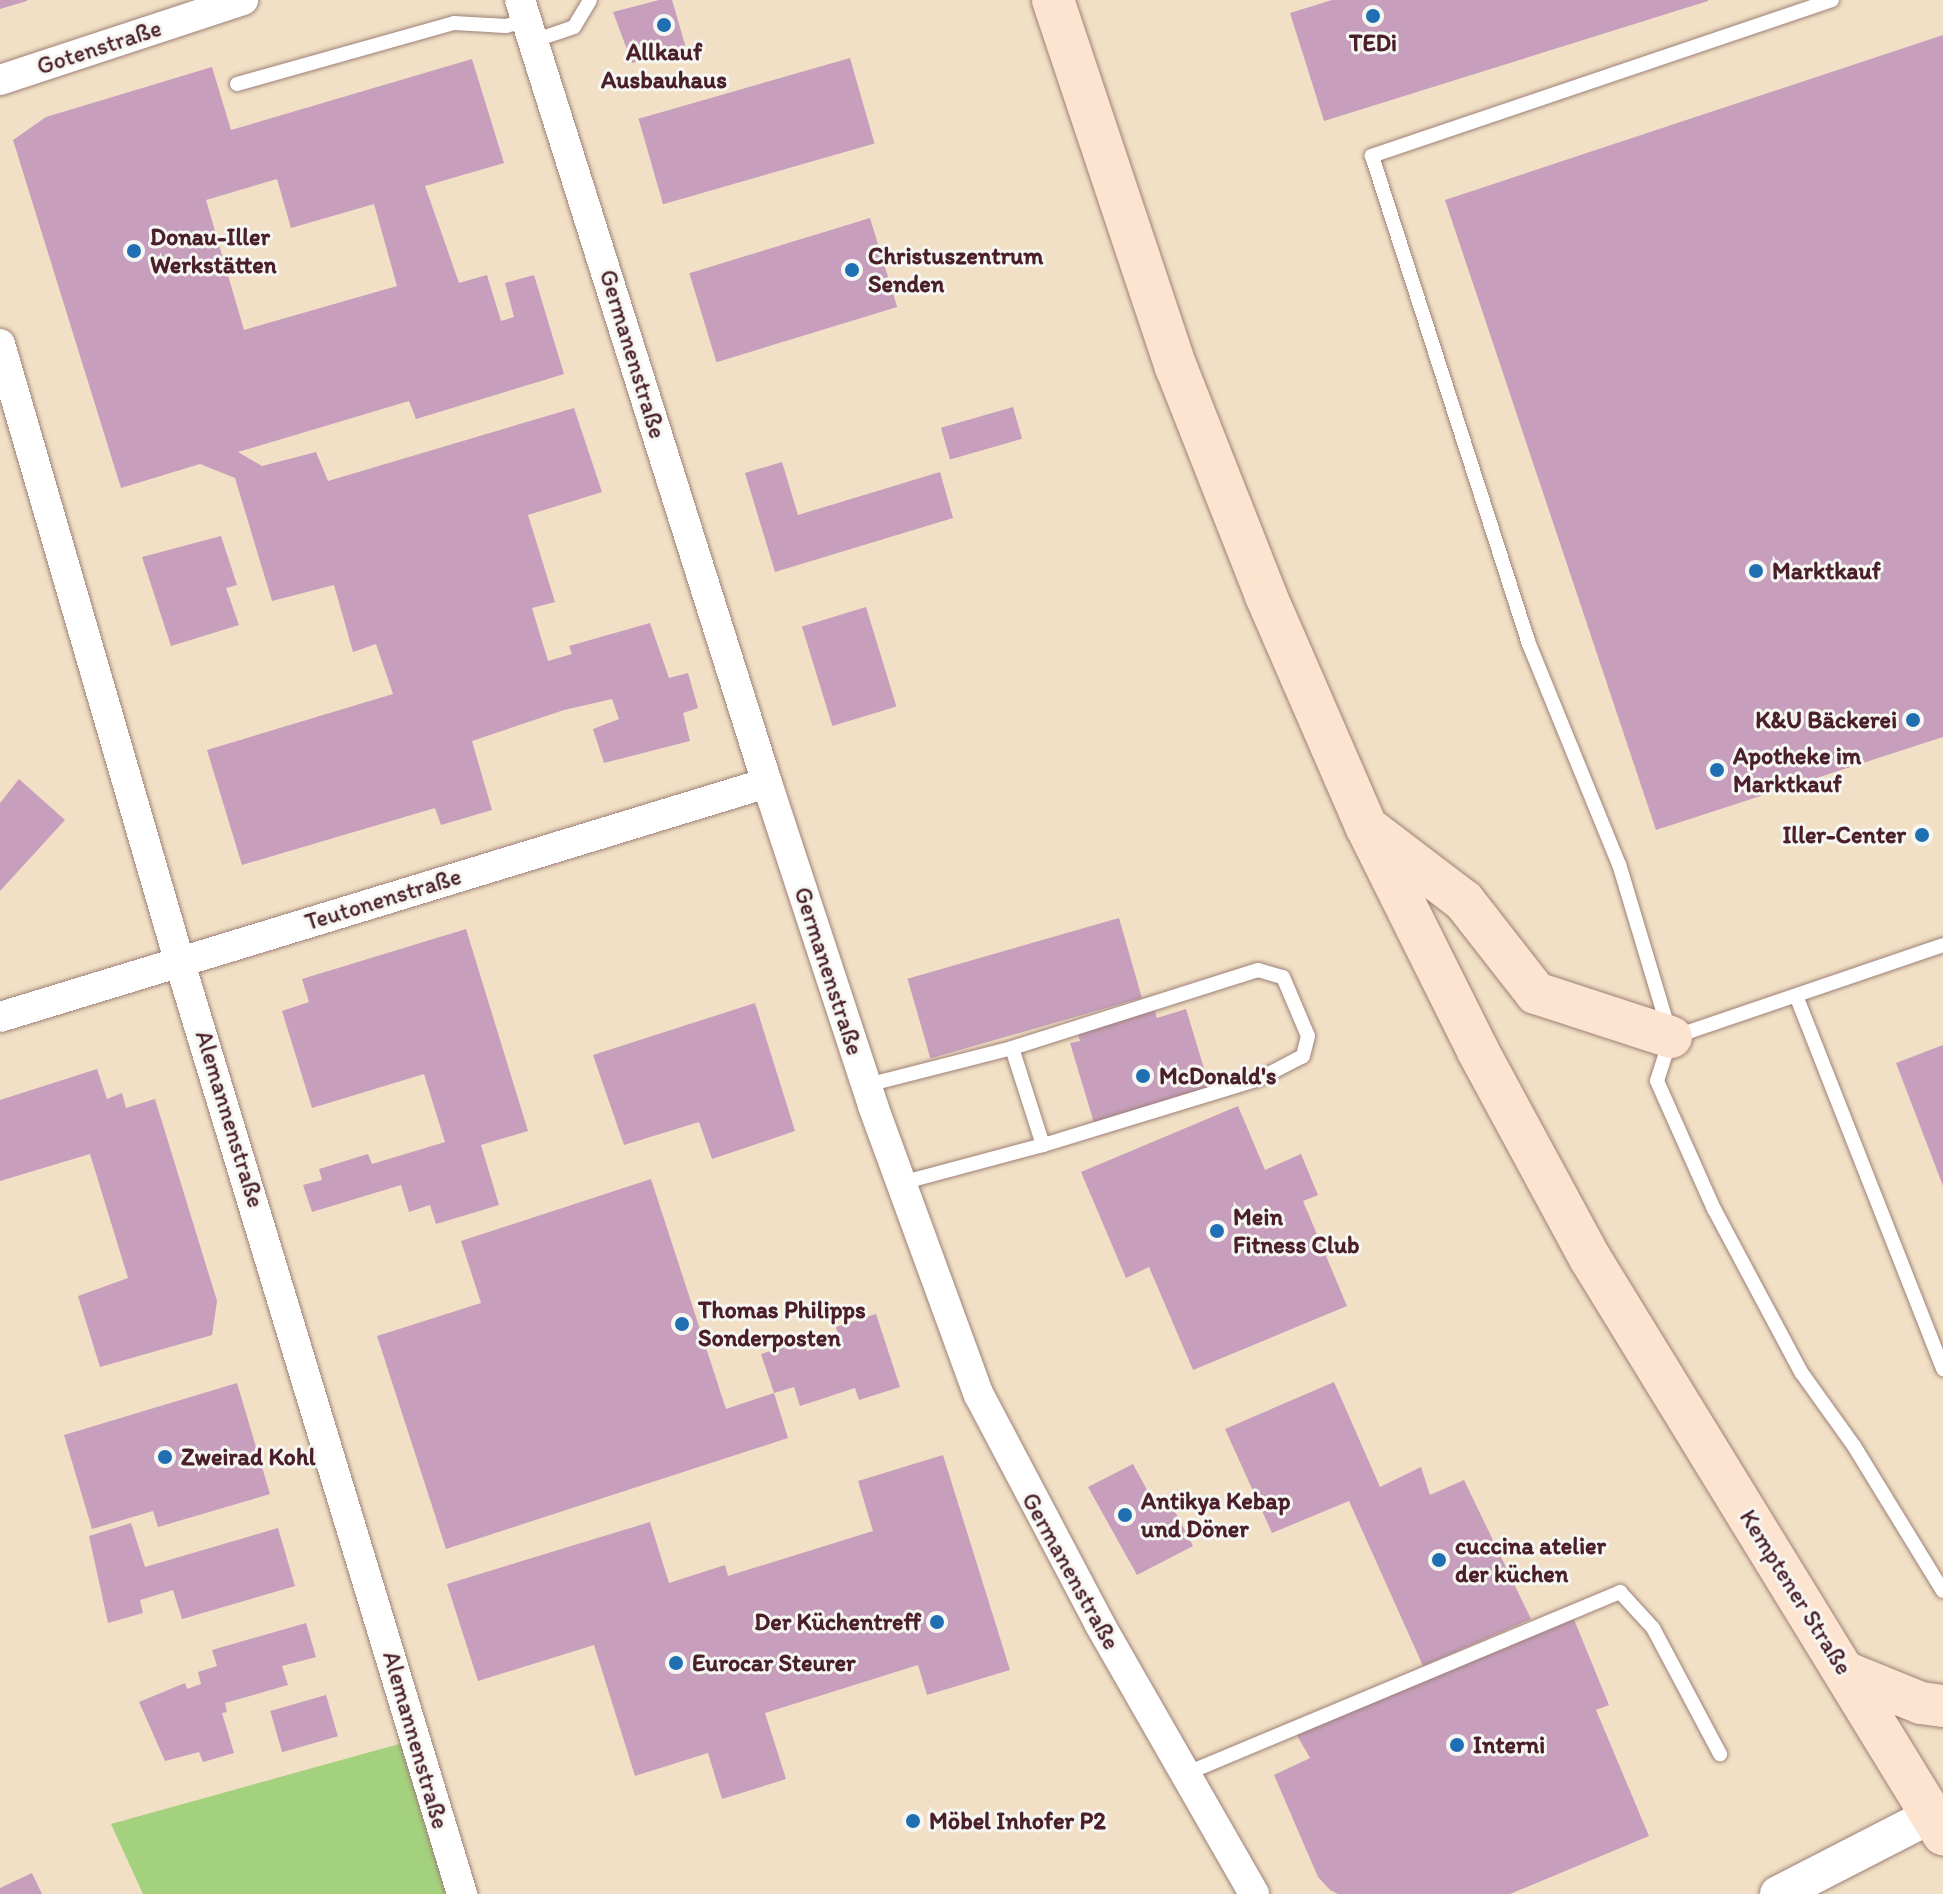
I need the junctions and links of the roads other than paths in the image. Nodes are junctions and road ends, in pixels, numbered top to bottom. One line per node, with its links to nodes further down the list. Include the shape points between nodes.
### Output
1 (243, 0): 6 (street, Gotenstraße)
2 (590, 0): 5 (lane, via 574,27)
3 (1053, 0): 10 (main road, Kemptener Straße, via 1176,367 1266,596)
4 (1832, 0): 15 (lane, via 1372,156 1499,557 1563,733 1619,864)
5 (528, 20): 7 (lane, via 506,26 454,23); 9 (street, Germanenstraße)
6 (0, 80)
7 (237, 84)
8 (0, 344): 12 (street, Alemannenstraße)
9 (767, 783): 12 (street, Teutonenstraße); 17 (street, Germanenstraße)
10 (1366, 826): 15 (main road, via 1464,901 1536,993); 22 (main road, Kemptener Straße, via 1478,1051 1646,1352)
11 (1943, 945): 13 (lane)
12 (179, 960): 14 (street, Teutonenstraße); 27 (street, Alemannenstraße)
13 (1797, 998): 15 (lane); 20 (lane)
14 (0, 1017)
15 (1671, 1037): 21 (lane, via 1657,1081 1714,1209 1801,1372 1854,1446)
16 (1012, 1048): 17 (lane); 18 (lane); 18 (lane, via 1258,970 1283,977 1308,1036 1303,1056 1259,1079)
17 (867, 1085): 19 (street, Germanenstraße)
18 (1043, 1145): 19 (lane)
19 (901, 1183): 25 (street, Germanenstraße, via 1000,1441)
20 (1943, 1369)
21 (1943, 1591)
22 (1847, 1673): 23 (main road, via 1921,1703); 26 (main road, Kemptener Straße)
23 (1943, 1706)
24 (1720, 1754): 25 (lane, via 1653,1628 1620,1592)
25 (1185, 1774): 28 (street, Germanenstraße)
26 (1939, 1819): 29 (street)
27 (462, 1894)
28 (1254, 1894)
29 (1778, 1894)

